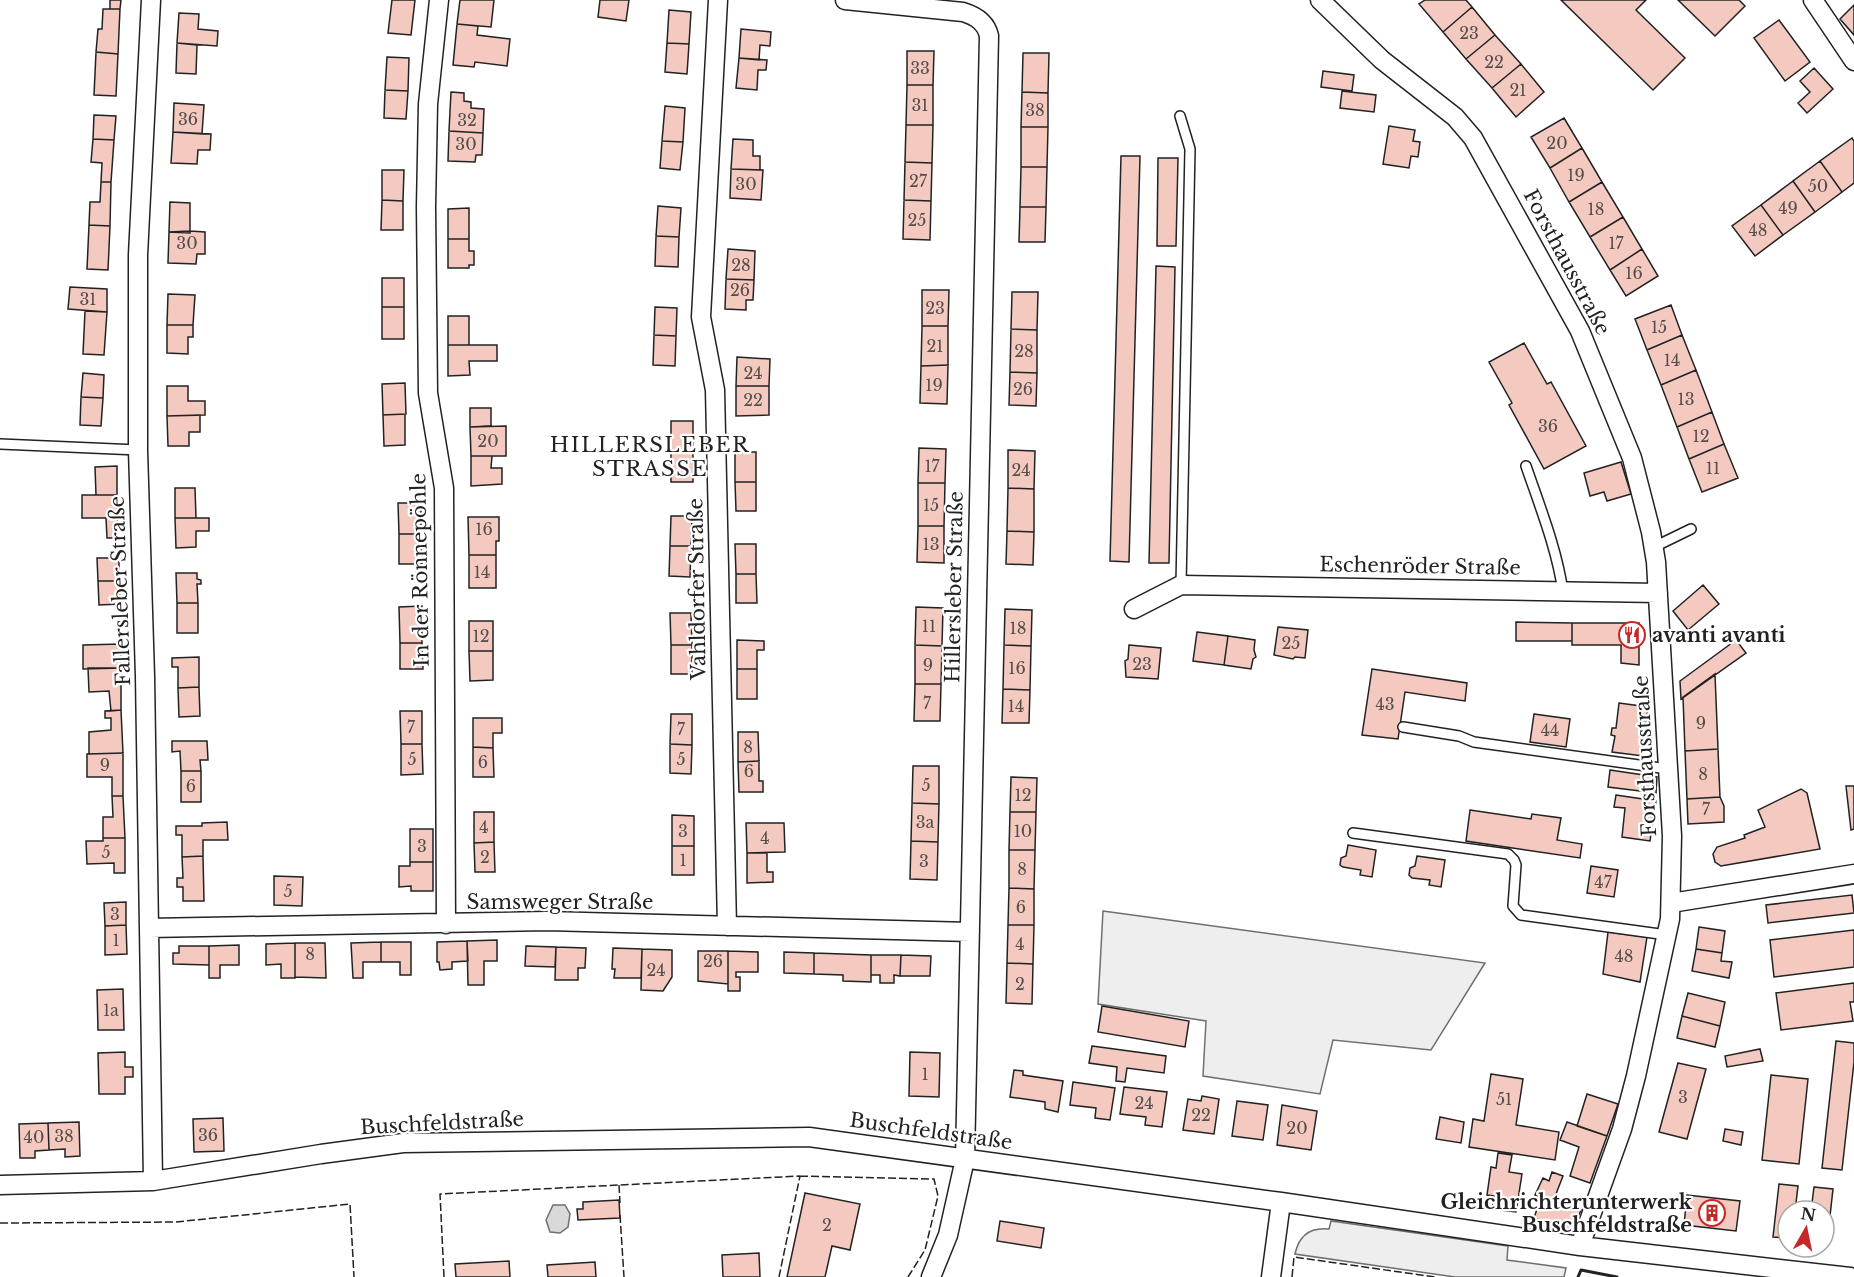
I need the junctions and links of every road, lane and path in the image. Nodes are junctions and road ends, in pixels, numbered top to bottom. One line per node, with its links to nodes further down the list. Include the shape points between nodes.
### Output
1 (151, 0): 10 (street, Fallersleber Straße, via 138,255)
2 (439, 0): 23 (street, In der Rönnepöhle, via 428,104 426,207 428,393 444,488)
3 (718, 0): 24 (street, Vahldorfer Straße, via 701,317 715,390)
4 (845, 0): 26 (street, Hillersleber Straße, via 958,11 979,19 989,36)
5 (1320, 0): 13 (street, Forsthausstraße, via 1383,60 1455,117 1473,138 1580,331 1632,458)
6 (1813, 0): 7 (street)
7 (1854, 61)
8 (1180, 116): 14 (lane, via 1190,149)
9 (0, 444): 10 (lane)
10 (138, 450): 25 (street, Fallersleber Straße)
11 (1526, 466): 15 (lane)
12 (1691, 529): 13 (lane)
13 (1654, 547): 16 (street, Forsthausstraße)
14 (1181, 585): 15 (street, Eschenröder Straße); 17 (street, Eschenröder Straße)
15 (1563, 592): 16 (street, Eschenröder Straße)
16 (1658, 592): 19 (street, Forsthausstraße)
17 (1134, 609)
18 (1402, 727): 19 (lane, via 1474,742)
19 (1668, 769): 22 (street, Forsthausstraße)
20 (1353, 833): 27 (lane, via 1508,854 1516,866 1513,906 1521,915)
21 (1854, 874): 22 (street)
22 (1671, 903): 27 (street, Forsthausstraße)
23 (446, 924): 24 (street, Samsweger Straße, via 548,921); 25 (street, Samsweger Straße)
24 (727, 926): 26 (street, Samsweger Straße)
25 (149, 928): 29 (street, Fallersleber Straße)
26 (970, 932): 28 (street, Hillersleber Straße)
27 (1667, 935): 32 (street, Forsthausstraße, via 1622,1129)
28 (965, 1159): 29 (street, Buschfeldstraße, via 809,1137 404,1143); 31 (street, Buschfeldstraße); 33 (street, Hillersleber Straße, via 948,1235)
29 (153, 1181): 30 (street, Buschfeldstraße)
30 (0, 1185)
31 (1281, 1202): 32 (street, Buschfeldstraße); 34 (street)
32 (1580, 1246): 35 (street, Buschfeldstraße)
33 (932, 1277)
34 (1271, 1277)
35 (1850, 1277)

